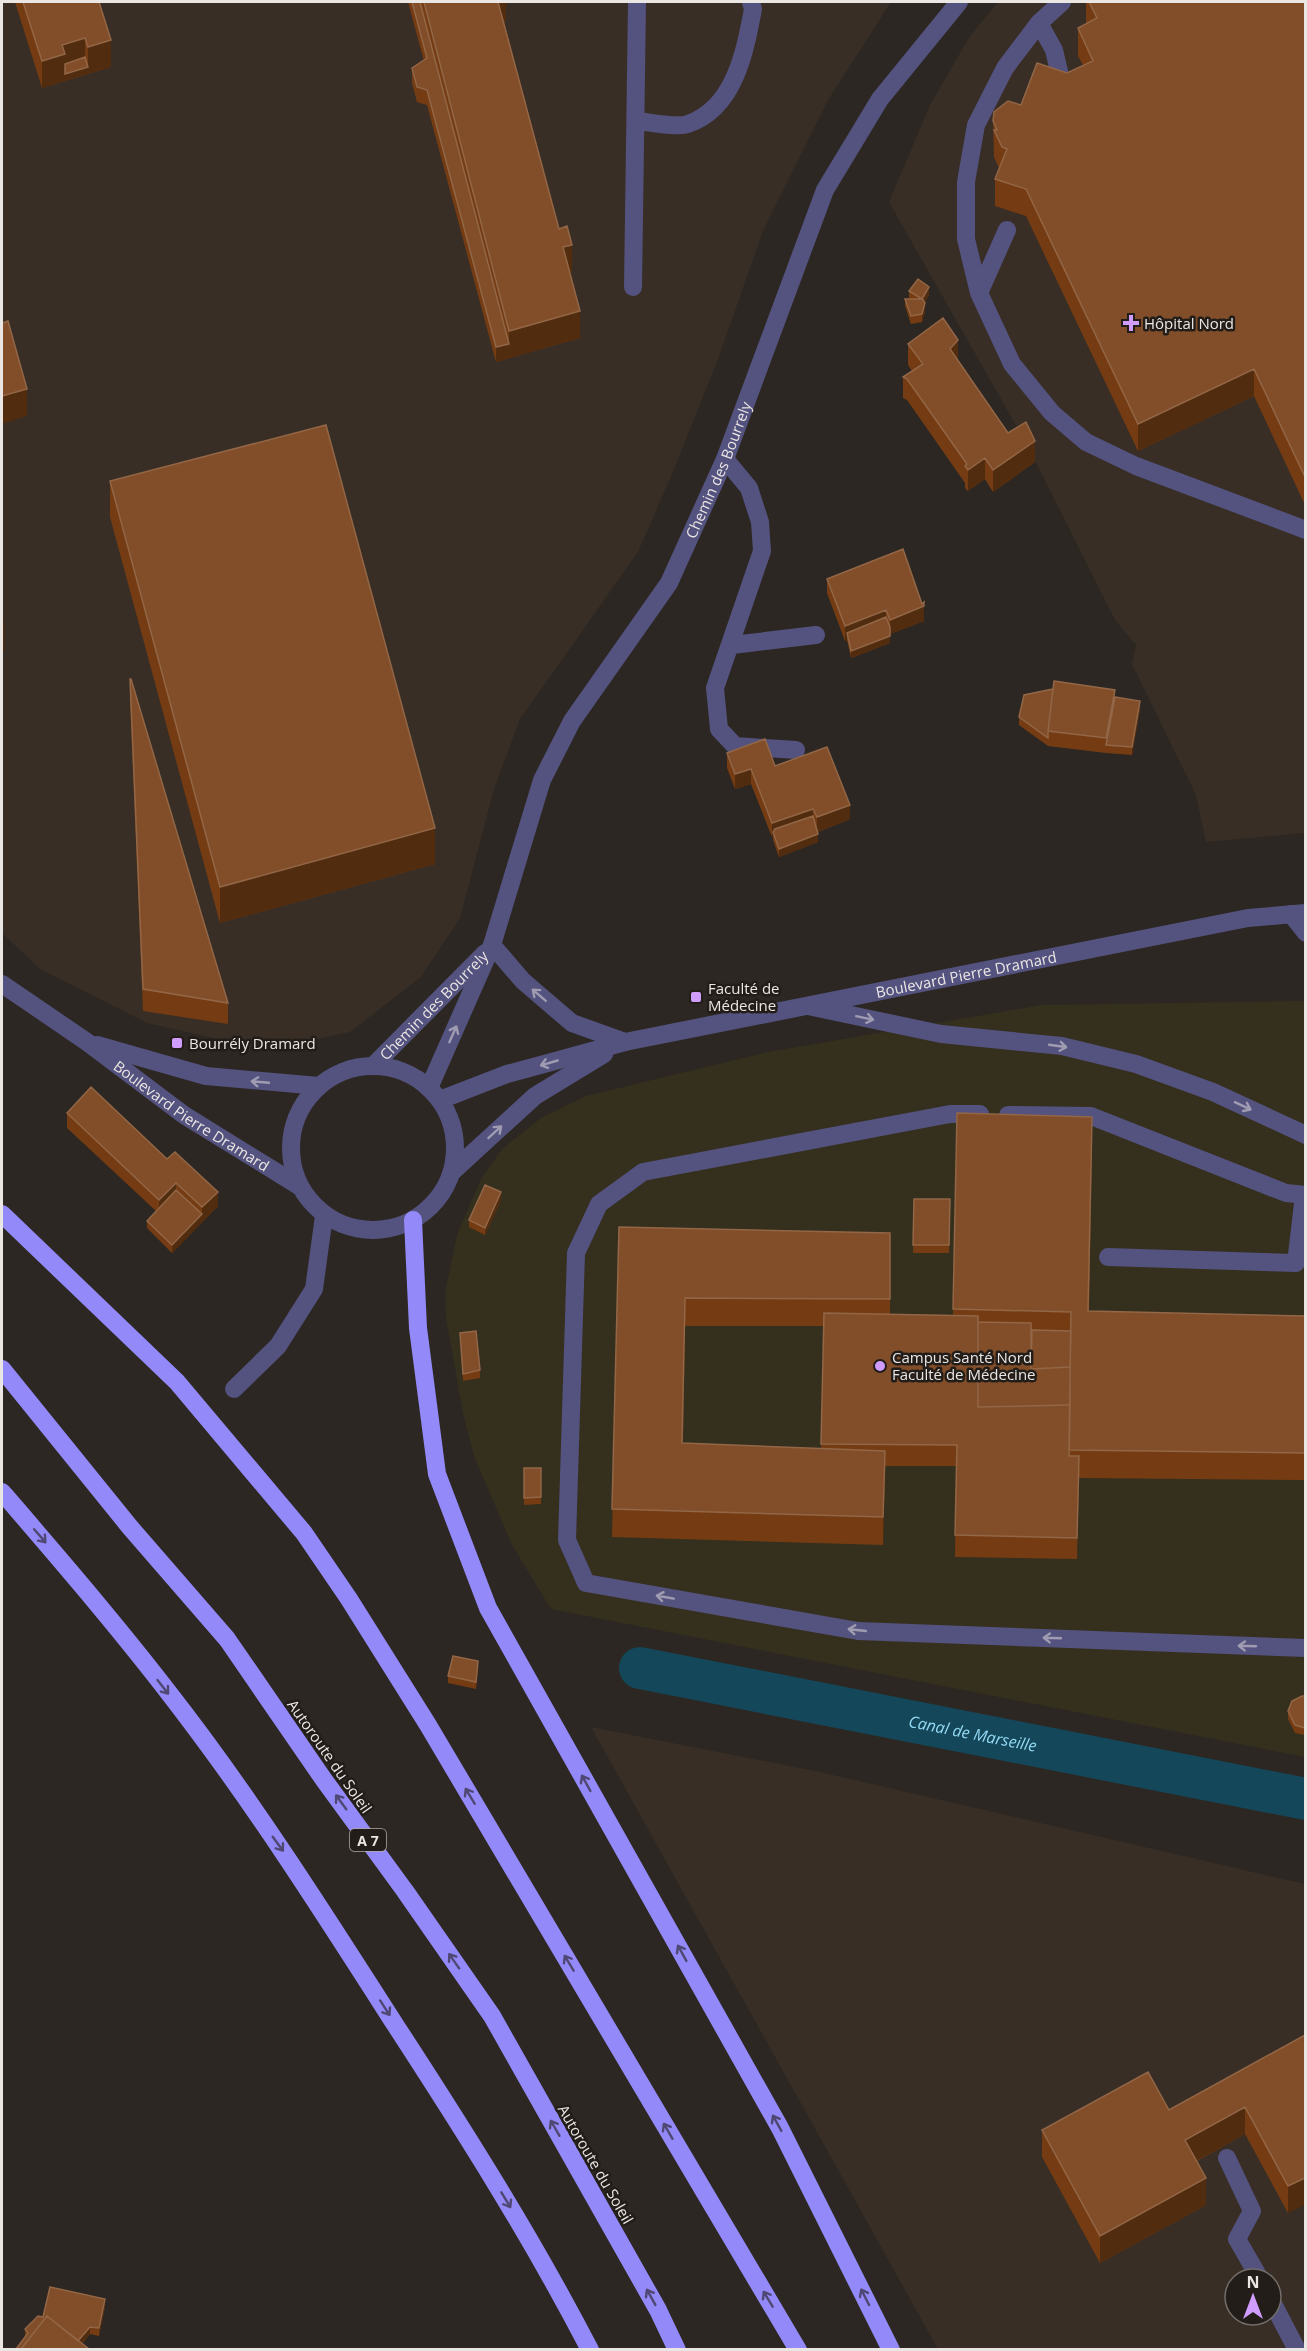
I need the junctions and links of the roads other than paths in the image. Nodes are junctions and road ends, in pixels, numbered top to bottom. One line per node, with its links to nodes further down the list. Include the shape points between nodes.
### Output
1 (637, 2): 7 (street)
2 (751, 2): 7 (street, via 743,62 718,105 687,125)
3 (959, 2): 11 (street, Chemin des Bourrely, via 880,99 825,190)
4 (1062, 2): 5 (street)
5 (1039, 24): 6 (street, via 1054,50); 10 (street, via 1005,68 976,125 966,182 966,239)
6 (1061, 80)
7 (637, 121): 9 (street)
8 (1007, 230): 10 (street)
9 (633, 287)
10 (979, 293): 12 (street, via 1012,364 1052,413 1086,442 1136,466)
11 (725, 459): 14 (street, via 749,488 760,522 762,551); 18 (street, Chemin des Bourrely, via 669,583 572,721 542,780)
12 (1305, 530)
13 (816, 635): 14 (street)
14 (732, 645): 15 (street, via 715,688 719,729 735,746)
15 (796, 750)
16 (1298, 913): 17 (street); 20 (street, Boulevard Pierre Dramard, via 1248,918)
17 (1305, 933)
18 (492, 945): 22 (street, Chemin des Bourrely, one-way to 18, via 572,1023 523,981); 23 (street, Chemin des Bourrely); 25 (street, Chemin des Bourrely, one-way to 18)
19 (2, 984): 21 (street, Boulevard Pierre Dramard)
20 (808, 1006): 22 (street, Boulevard Pierre Dramard); 26 (street, one-way to 26, via 941,1034 1062,1046 1136,1064 1213,1092)
21 (87, 1042): 24 (street, Boulevard Pierre Dramard, one-way to 21, via 206,1076); 28 (street, Boulevard Pierre Dramard, via 184,1115)
22 (626, 1042): 25 (street, Boulevard Pierre Dramard, one-way to 25); 27 (street, Boulevard Pierre Dramard, one-way to 22, via 535,1096)
23 (373, 1066): 24 (street, via 344,1071); 25 (street, via 403,1072)
24 (319, 1086): 28 (street, via 297,1115 290,1151)
25 (434, 1094): 27 (street, via 454,1134)
26 (1305, 1135)
27 (452, 1172): 32 (street, via 438,1200)
28 (299, 1186): 31 (street)
29 (1305, 1195): 33 (street, via 1296,1263); 37 (street, one-way to 29, via 858,1631 586,1583 567,1540 576,1253 599,1204 643,1172 950,1114 1091,1116 1286,1193)
30 (2, 1214): 43 (highway, one-way to 30, via 428,1725 304,1533 177,1383)
31 (324, 1216): 32 (street, via 352,1228 384,1230); 35 (street, via 314,1289 278,1346)
32 (413, 1220): 44 (highway, one-way to 32, via 780,2128 488,1608 437,1474 418,1328)
33 (1108, 1257)
34 (2, 1369): 42 (highway, Autoroute du Soleil / A 7, one-way to 34, via 492,2016 227,1639 129,1527)
35 (234, 1389)
36 (5, 1497): 41 (highway, one-way to 41, via 96,1601 185,1715 287,1857 476,2149)
37 (1305, 1648)
38 (1227, 2158): 39 (street, via 1252,2211 1237,2239)
39 (1253, 2267)
40 (1283, 2323): 45 (street)
41 (590, 2349)
42 (677, 2349)
43 (798, 2349)
44 (891, 2349)
45 (1297, 2349)

